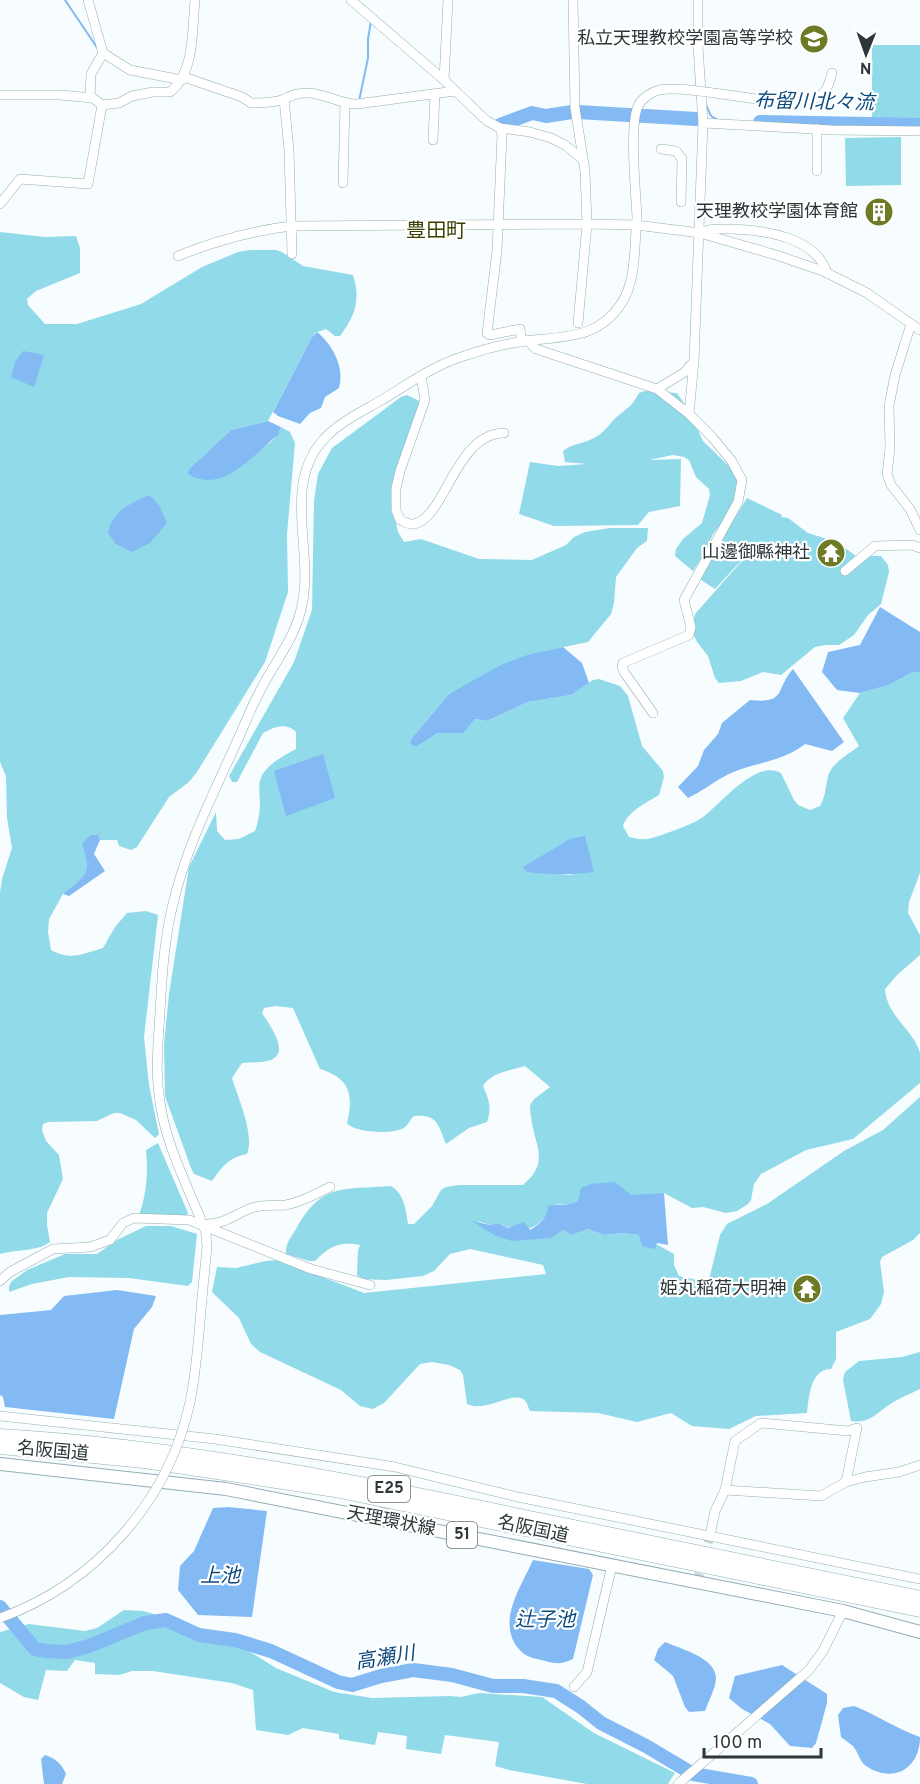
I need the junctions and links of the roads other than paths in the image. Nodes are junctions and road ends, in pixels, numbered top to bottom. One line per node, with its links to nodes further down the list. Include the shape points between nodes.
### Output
1 (88, 0): 7 (street)
2 (195, 0): 9 (street)
3 (351, 0): 10 (street)
4 (448, 0): 10 (street)
5 (573, 0): 24 (street, via 574,108)
6 (698, 0): 18 (street)
7 (103, 53): 9 (street, via 130,70); 14 (street, via 91,74)
8 (832, 73): 31 (street, bridge, via 826,90 807,101 677,90 648,94 638,104 634,131)
9 (183, 78): 15 (street, via 242,96 251,103); 17 (street, via 170,92 142,94)
10 (444, 80): 11 (street)
11 (455, 91): 12 (street); 19 (street)
12 (435, 94): 16 (street); 22 (street)
13 (0, 95): 14 (street)
14 (90, 98): 17 (street)
15 (284, 99): 16 (street, via 294,93 309,93); 34 (street)
16 (345, 104): 28 (street)
17 (102, 105): 30 (street, via 88,184 20,178)
18 (703, 123): 20 (street); 26 (street)
19 (500, 128): 24 (street, via 551,138); 33 (street)
20 (817, 129): 21 (street); 27 (street)
21 (920, 131)
22 (433, 140)
23 (661, 149): 25 (street, via 676,151)
24 (582, 159): 32 (street)
25 (682, 159): 26 (street); 29 (street)
26 (702, 160): 35 (street)
27 (817, 171)
28 (343, 183)
29 (681, 202)
30 (0, 204)
31 (636, 221): 32 (street); 35 (street); 42 (street, via 627,291 609,318 593,330 571,337)
32 (587, 224): 33 (street); 39 (street)
33 (498, 225): 34 (street); 42 (street, via 487,333 520,329)
34 (291, 226): 36 (street); 37 (street, via 256,231)
35 (700, 233): 38 (street); 38 (street, via 708,229 778,234 824,262); 43 (street)
36 (292, 254)
37 (178, 256)
38 (827, 273): 40 (street, via 867,293)
39 (578, 323)
40 (911, 324): 41 (street); 48 (street, via 890,399 887,474)
41 (920, 330)
42 (525, 341): 44 (street, via 459,357); 45 (street, via 536,349)
43 (694, 360): 45 (street, via 685,372); 46 (street)
44 (421, 376): 47 (street, via 425,400 396,488 400,520 408,524 422,520 470,451 492,434); 53 (street, via 330,433 309,460 301,497 306,579 297,625 246,720 174,897 164,956 157,1072 164,1123)
45 (657, 389): 46 (street)
46 (689, 414): 51 (street, via 731,460 742,480 741,490 684,600 691,627 689,635 623,663 624,672)
47 (504, 433)
48 (920, 530)
49 (920, 548): 50 (street, via 875,546)
50 (845, 571)
51 (653, 713)
52 (330, 1187): 53 (street, via 287,1204 253,1207 230,1220)
53 (202, 1224): 54 (street, via 134,1218 123,1223 110,1240 90,1247 53,1248); 55 (street, via 311,1269); 74 (street, bridge, via 207,1247 190,1402 176,1448 149,1500 116,1543 88,1569 37,1603)
54 (0, 1281)
55 (370, 1285)
56 (0, 1416): 61 (street, via 215,1439)
57 (0, 1436): 68 (highway, 名阪国道 / E25, via 147,1450 280,1469)
58 (0, 1447): 66 (highway, 名阪国道 / E25, via 144,1461 266,1479)
59 (0, 1464): 67 (main road, 天理環状線 / 51, via 226,1489 382,1515)
60 (920, 1466): 63 (street)
61 (395, 1467): 62 (street); 65 (street)
62 (393, 1477)
63 (846, 1482): 64 (street, via 821,1496); 64 (street, via 857,1428 848,1431 760,1423 735,1441)
64 (725, 1490): 65 (street)
65 (710, 1536): 69 (street)
66 (687, 1562): 72 (highway, 名阪国道 / E25); 75 (highway, E25)
67 (612, 1565): 73 (main road, 天理環状線 / 51); 77 (street, via 587,1672)
68 (774, 1568): 70 (highway, E25); 71 (highway, 名阪国道 / E25)
69 (920, 1579)
70 (920, 1589)
71 (920, 1598)
72 (920, 1610)
73 (843, 1611): 76 (main road, 天理環状線 / 51); 78 (street, via 809,1670)
74 (0, 1618)
75 (920, 1618)
76 (920, 1632)
77 (574, 1687)
78 (679, 1783)

